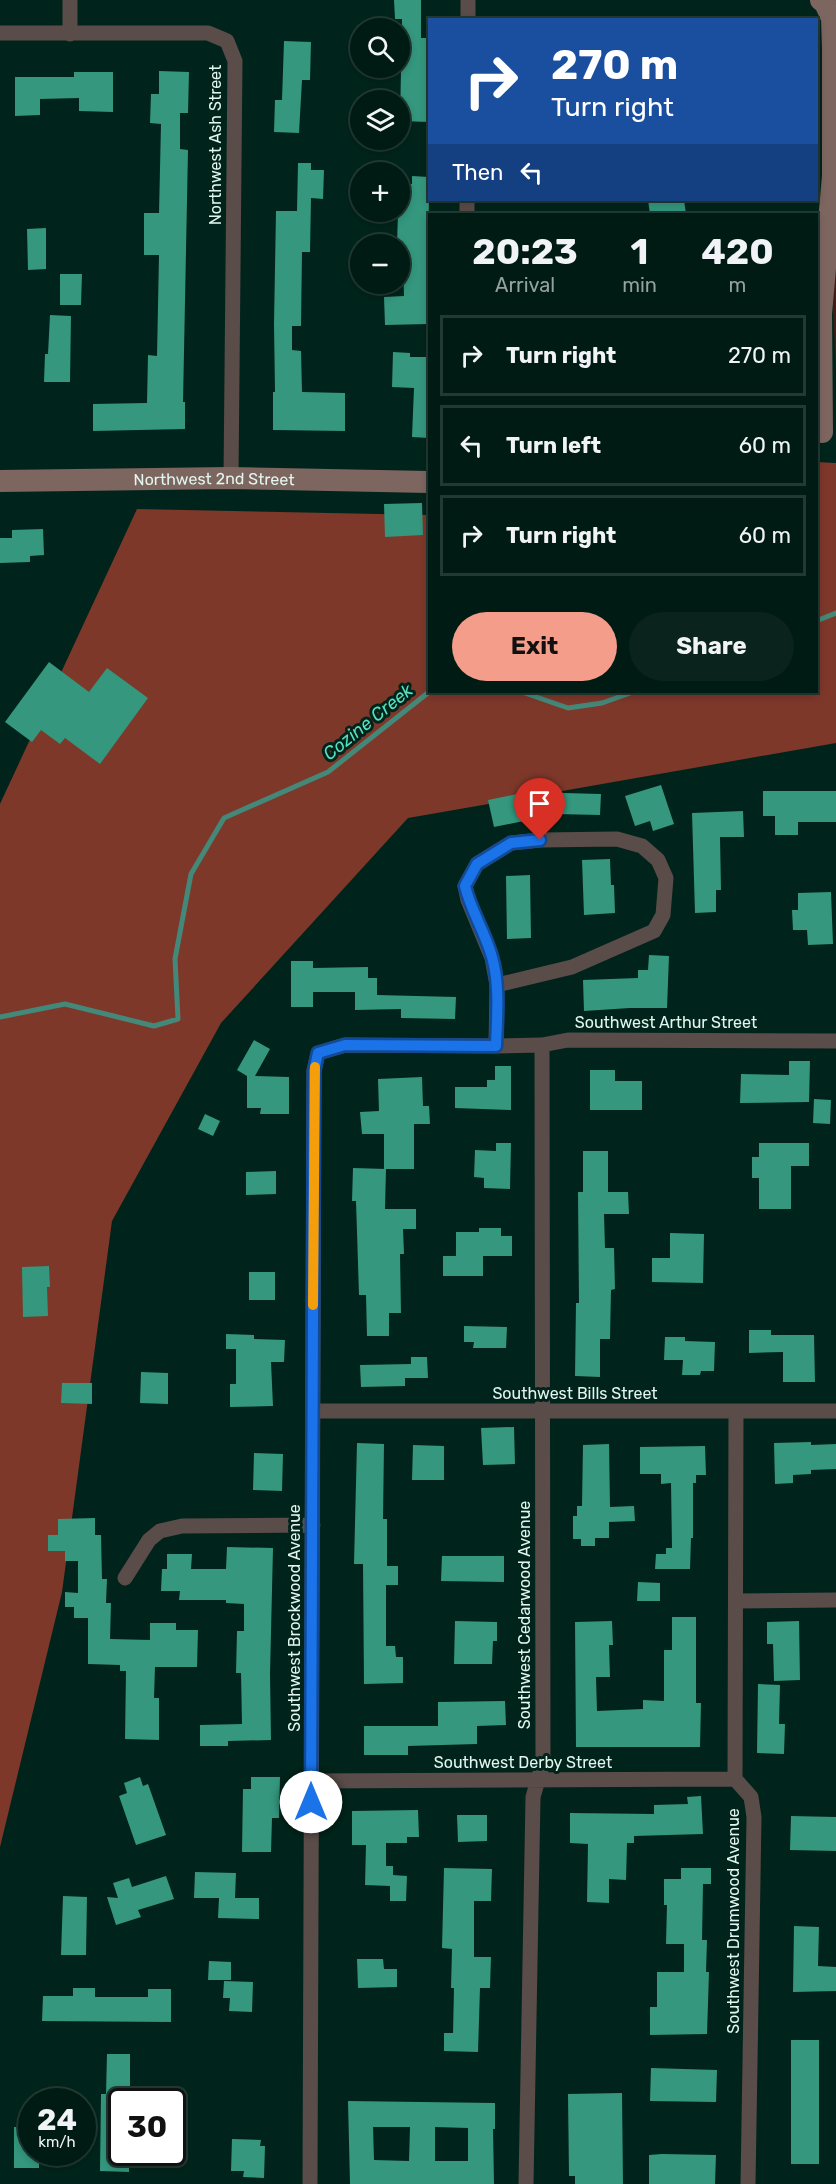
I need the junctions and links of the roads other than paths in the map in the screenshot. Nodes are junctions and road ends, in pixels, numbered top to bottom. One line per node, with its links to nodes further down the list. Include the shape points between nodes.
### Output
1 (70, 0): 6 (street)
2 (468, 0): 4 (street)
3 (823, 1): 7 (street, via 832,18 834,50 833,176 822,302)
4 (468, 18)
5 (0, 33): 6 (street, Northwest Ash Street)
6 (70, 34): 8 (street, Northwest Ash Street, via 208,33 227,41 235,60)
7 (825, 432)
8 (231, 478): 9 (street, Northwest 2nd Street); 10 (street, Northwest 2nd Street)
9 (0, 481)
10 (428, 482)
11 (497, 985): 11 (street, via 572,967 654,931 663,915 666,878 658,860 642,846 616,839 540,840 511,843 477,864 465,886 492,958); 14 (street)
12 (836, 1041): 13 (street, Southwest Arthur Street, via 568,1040)
13 (542, 1045): 14 (street, Southwest Arthur Street); 17 (street, Southwest Cedarwood Avenue)
14 (496, 1046): 15 (street, Southwest Arthur Street, via 345,1045)
15 (318, 1053): 16 (street, Southwest Brockwood Avenue, via 314,1071)
16 (313, 1411): 17 (street, Southwest Bills Street); 20 (street, Southwest Brockwood Avenue)
17 (542, 1411): 18 (street, Southwest Bills Street); 25 (street, Southwest Cedarwood Avenue, via 543,1763)
18 (736, 1412): 19 (street, Southwest Bills Street); 23 (street)
19 (836, 1412)
20 (313, 1524): 21 (street, via 182,1526 160,1531 149,1540); 26 (street, Southwest Brockwood Avenue)
21 (125, 1578)
22 (836, 1600): 23 (street)
23 (736, 1601): 24 (street)
24 (735, 1779): 25 (street, Southwest Derby Street); 29 (street, Southwest Drumwood Avenue, via 751,1797 754,1817)
25 (538, 1780): 26 (street, Southwest Derby Street); 28 (street, Southwest Cedarwood Avenue, via 533,1797)
26 (311, 1781): 27 (street, Southwest Brockwood Avenue)
27 (310, 2184)
28 (526, 2184)
29 (748, 2184)

